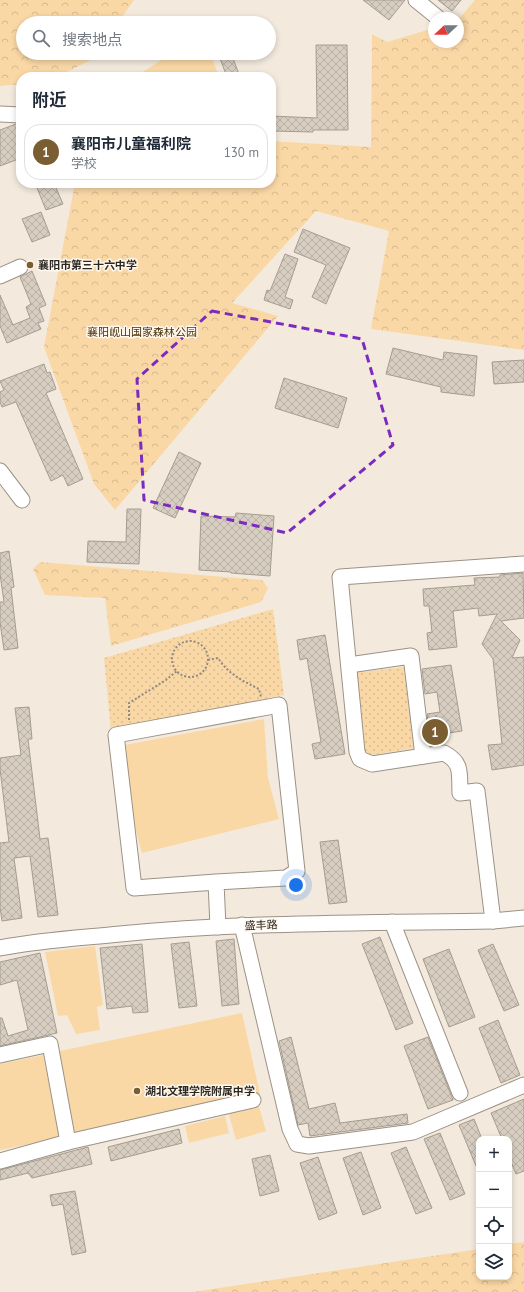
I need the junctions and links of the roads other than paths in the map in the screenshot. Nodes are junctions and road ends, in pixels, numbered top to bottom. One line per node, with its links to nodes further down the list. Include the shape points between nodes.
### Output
1 (416, 0): 2 (street)
2 (432, 12)
3 (0, 114): 4 (street)
4 (16, 115)
5 (20, 267): 6 (street)
6 (0, 276)
7 (0, 472): 8 (street)
8 (22, 500)
9 (524, 564): 10 (street, via 340,577)
10 (349, 665): 11 (street, via 357,752 360,759 372,764); 11 (street, via 411,656)
11 (423, 756): 14 (street, via 444,753 453,758 458,766 460,793 477,791)
12 (216, 882): 12 (street, via 134,888 116,735 279,705 298,871 286,878); 17 (street)
13 (524, 918): 14 (street, 盛丰路)
14 (493, 921): 15 (street, 盛丰路)
15 (392, 922): 16 (street, 盛丰路); 21 (street)
16 (242, 925): 17 (street, 盛丰路); 20 (street, via 290,1129 298,1144 309,1146 412,1132)
17 (218, 927): 18 (street, 盛丰路, via 24,943)
18 (0, 948)
19 (0, 1055): 23 (street, via 50,1044)
20 (524, 1085)
21 (460, 1094)
22 (253, 1100): 23 (street)
23 (68, 1142): 24 (street)
24 (0, 1161)

